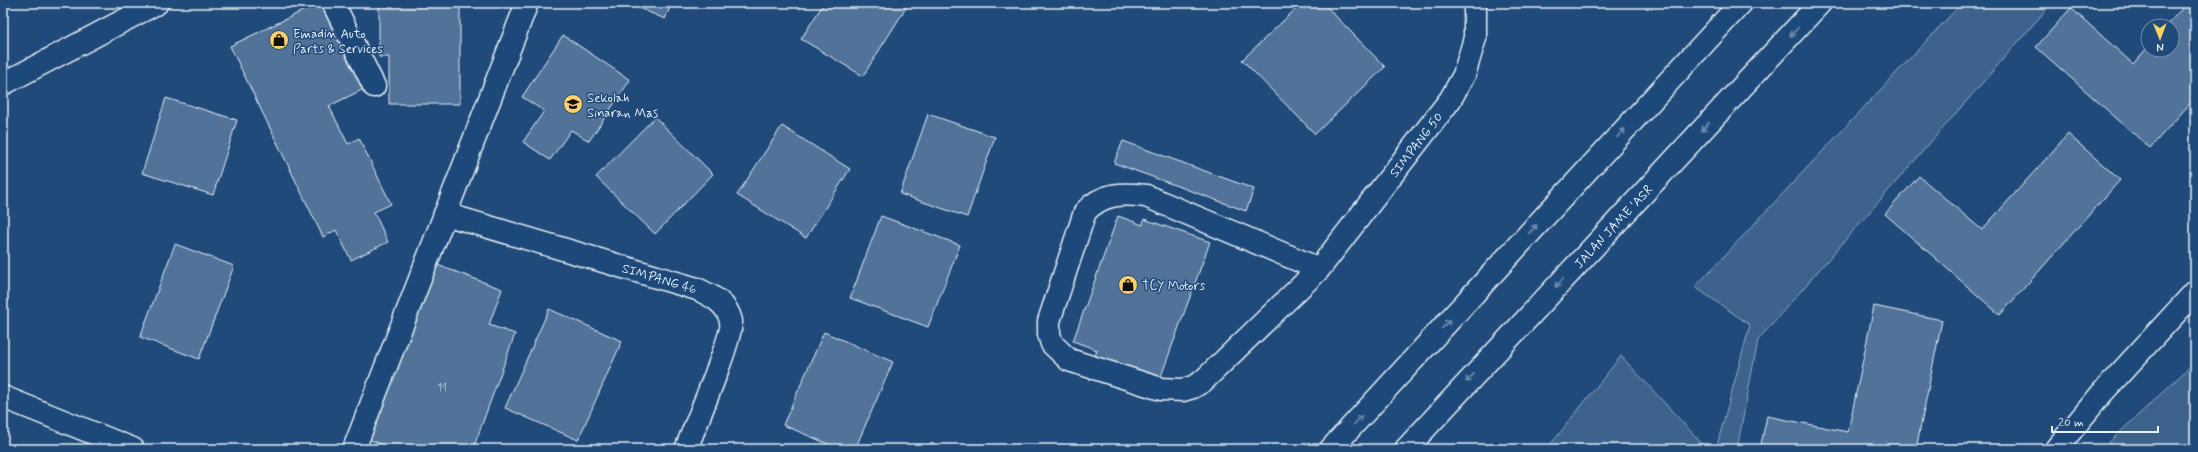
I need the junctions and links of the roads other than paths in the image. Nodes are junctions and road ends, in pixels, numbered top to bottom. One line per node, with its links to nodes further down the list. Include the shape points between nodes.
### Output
1 (157, 3): 7 (street)
2 (333, 3): 8 (street)
3 (527, 3): 9 (street)
4 (1475, 3): 10 (street, SIMPANG 50, via 1475,38 1464,75 1450,100)
5 (1741, 3): 16 (street, one-way to 5)
6 (1820, 3): 17 (street, JALAN JAME 'ASR, one-way to 17)
7 (3, 84)
8 (374, 86)
9 (445, 214): 14 (street); 15 (street, SIMPANG 46, via 716,297 726,308 731,322)
10 (1319, 268): 10 (street, SIMPANG 50, via 1203,381 1183,390 1161,389 1069,360 1052,344 1049,334 1049,322 1085,212 1097,201 1114,194 1146,196)
11 (2195, 292): 18 (street, via 2102,393)
12 (3, 397): 13 (street)
13 (133, 449)
14 (354, 449)
15 (686, 449)
16 (1331, 449)
17 (1406, 449)
18 (2056, 449)

